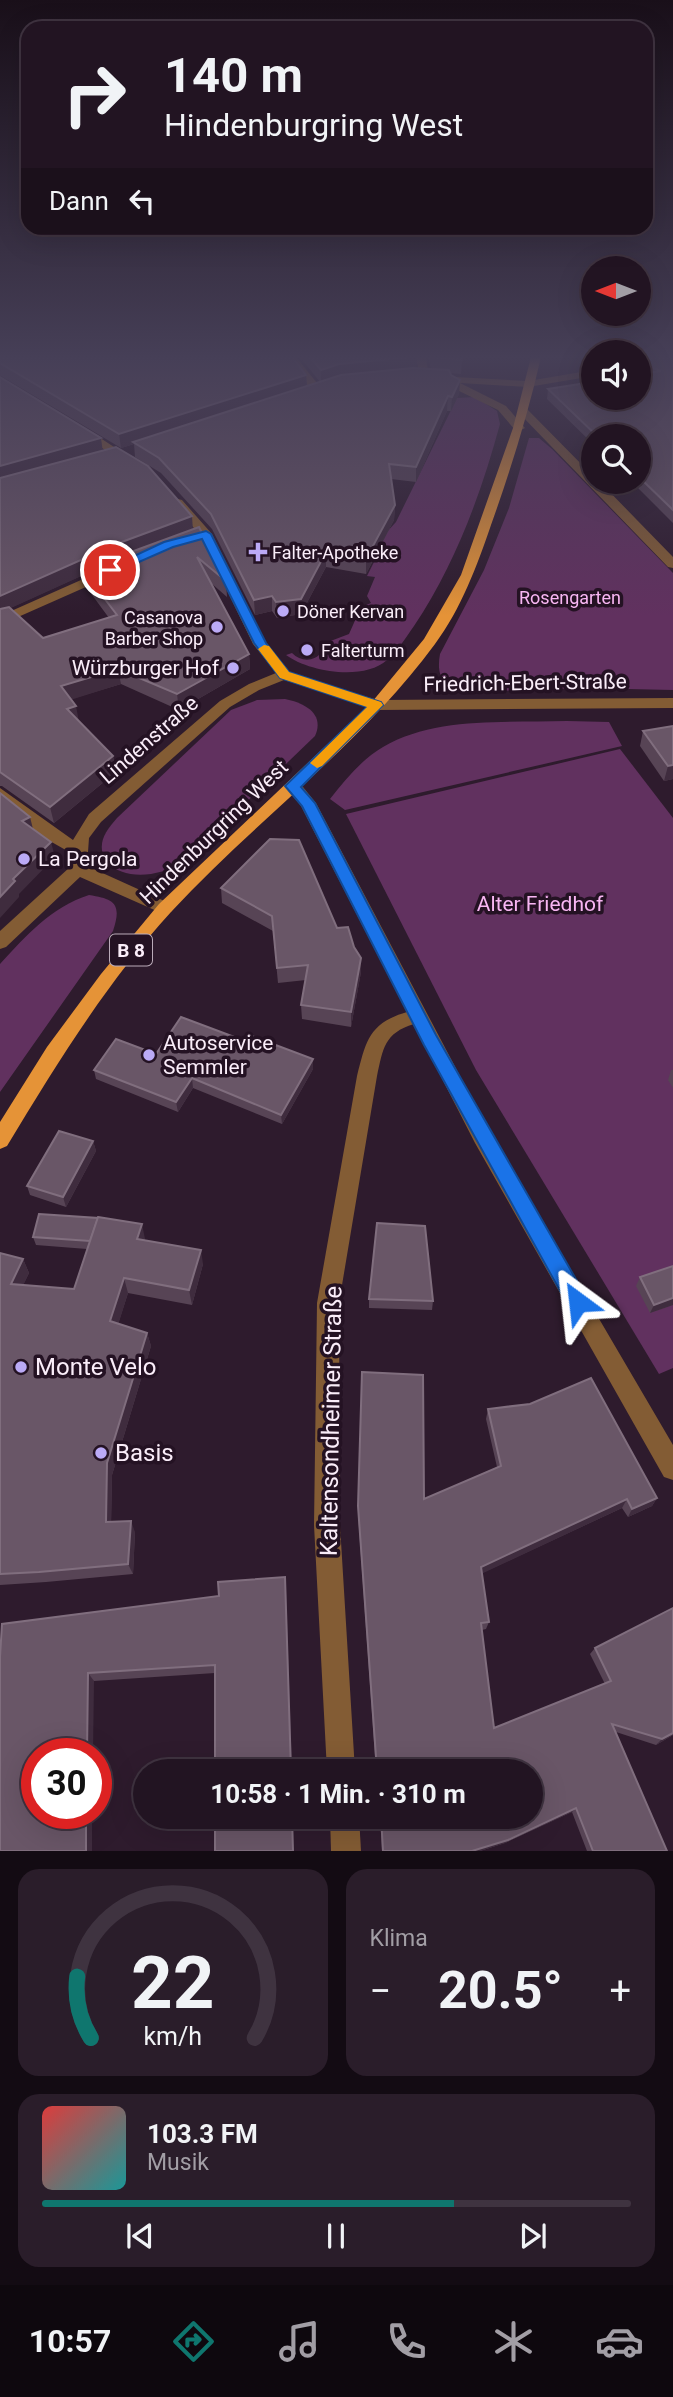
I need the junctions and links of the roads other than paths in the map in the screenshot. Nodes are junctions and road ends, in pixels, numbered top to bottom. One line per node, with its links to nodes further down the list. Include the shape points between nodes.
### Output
1 (96, 443): 5 (street)
2 (514, 443): 13 (main road, Hindenburgring West, via 467,575 430,641)
3 (555, 443): 8 (street)
4 (139, 449): 5 (street)
5 (113, 457): 6 (street)
6 (141, 467)
7 (172, 496): 11 (street, via 260,643)
8 (673, 564)
9 (122, 565): 10 (street)
10 (0, 621)
11 (285, 675): 13 (street, Friedrich-Ebert-Straße); 16 (street, Lindenstraße, via 225,704 95,818 81,837)
12 (673, 703): 13 (street, Friedrich-Ebert-Straße)
13 (377, 705): 14 (main road, Hindenburgring West / B 8)
14 (293, 786): 18 (main road, Hindenburgring West / B 8); 20 (street, via 314,815)
15 (0, 793): 16 (street, via 40,829)
16 (79, 850): 17 (street, Lindenstraße)
17 (78, 869): 18 (street); 19 (street)
18 (165, 908): 21 (main road, Hindenburgring West / B 8, via 54,1052)
19 (0, 942)
20 (417, 1016): 22 (street); 23 (street, Kaltensondheimer Straße, via 397,1022 376,1039 328,1303 327,1525)
21 (0, 1140)
22 (673, 1468)
23 (340, 1759)
24 (345, 1829): 25 (street)
25 (346, 1851)

